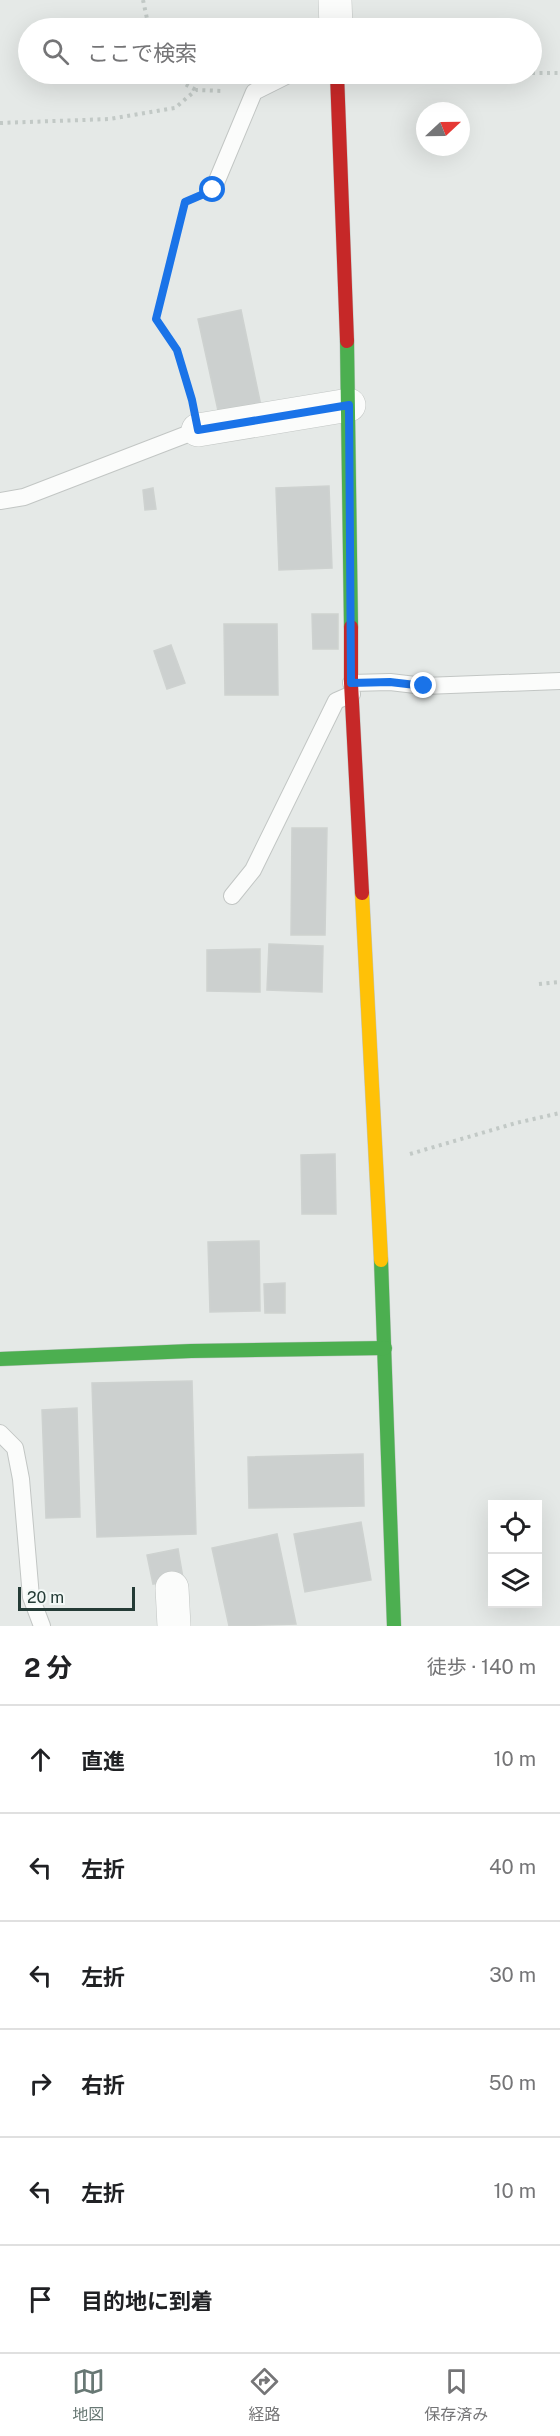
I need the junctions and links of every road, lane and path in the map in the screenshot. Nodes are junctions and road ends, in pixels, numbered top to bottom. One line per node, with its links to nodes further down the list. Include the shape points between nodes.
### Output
1 (143, 0): 3 (path)
2 (335, 0): 4 (street)
3 (147, 18)
4 (336, 18)
5 (542, 73): 6 (path)
6 (560, 73)
7 (185, 84): 10 (path)
8 (270, 84): 11 (lane)
9 (337, 84): 14 (street)
10 (196, 90): 11 (path); 12 (path, via 175,108 110,119)
11 (254, 92): 13 (lane)
12 (0, 123)
13 (213, 190): 15 (path, via 185,202 156,319 177,350)
14 (349, 405): 15 (street); 18 (street)
15 (198, 430): 16 (lane, via 24,497)
16 (0, 501)
17 (560, 681): 18 (lane, via 424,686 390,682)
18 (352, 688): 19 (lane, via 336,701 257,863); 23 (street)
19 (232, 896)
20 (560, 982): 21 (path)
21 (539, 984)
22 (560, 1113): 23 (path)
23 (376, 1161): 24 (street)
24 (385, 1348): 25 (street); 30 (street)
25 (0, 1359)
26 (0, 1433): 28 (lane, via 15,1448 31,1597)
27 (172, 1588): 29 (street)
28 (42, 1626)
29 (174, 1626)
30 (394, 1626)

